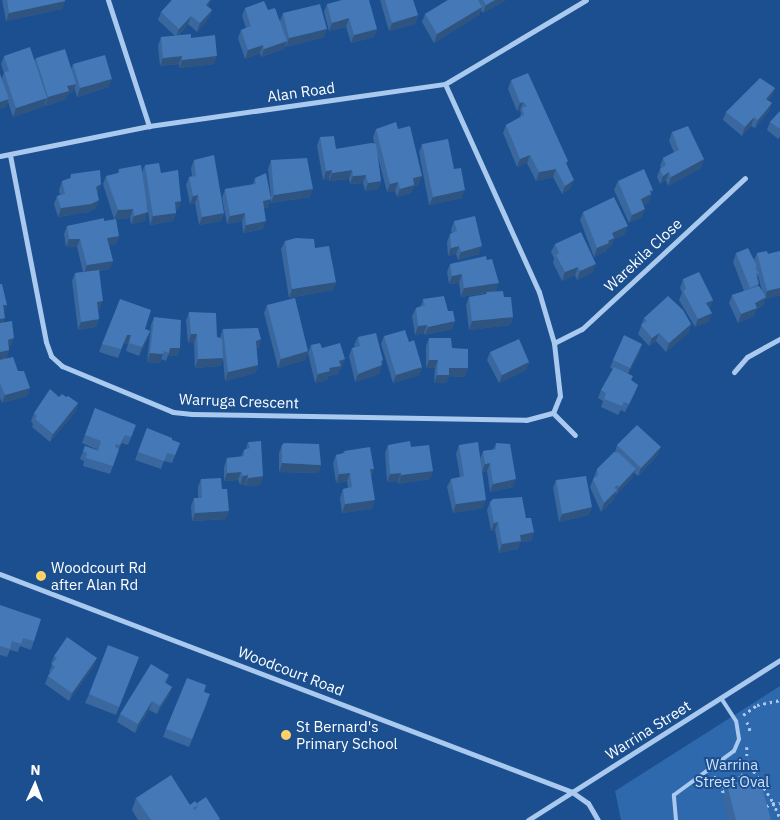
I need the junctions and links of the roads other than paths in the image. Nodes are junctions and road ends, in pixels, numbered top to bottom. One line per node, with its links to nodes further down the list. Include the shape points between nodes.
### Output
1 (108, 0): 4 (street)
2 (586, 0): 3 (street, Alan Road)
3 (445, 84): 4 (street, Alan Road); 9 (street, via 539,292)
4 (149, 126): 5 (street, Alan Road)
5 (10, 154): 6 (street, Alan Road); 11 (street, Warruga Crescent, via 46,342 52,356 62,366 173,412 192,414 526,420)
6 (0, 156)
7 (745, 178): 9 (street, Warekila Close, via 582,329)
8 (780, 339): 10 (street, via 747,357)
9 (554, 343): 11 (street, via 560,396)
10 (734, 372)
11 (553, 413): 12 (street)
12 (575, 436)
13 (0, 574): 16 (street, Woodcourt Road)
14 (780, 660): 15 (street, Warrina Street)
15 (721, 698): 16 (street, Warrina Street); 19 (lane, via 736,721 739,738 734,751 674,795)
16 (572, 792): 17 (street, Warrina Street); 18 (street, Woodcourt Road, via 588,803)
17 (528, 820)
18 (598, 820)
19 (676, 820)

